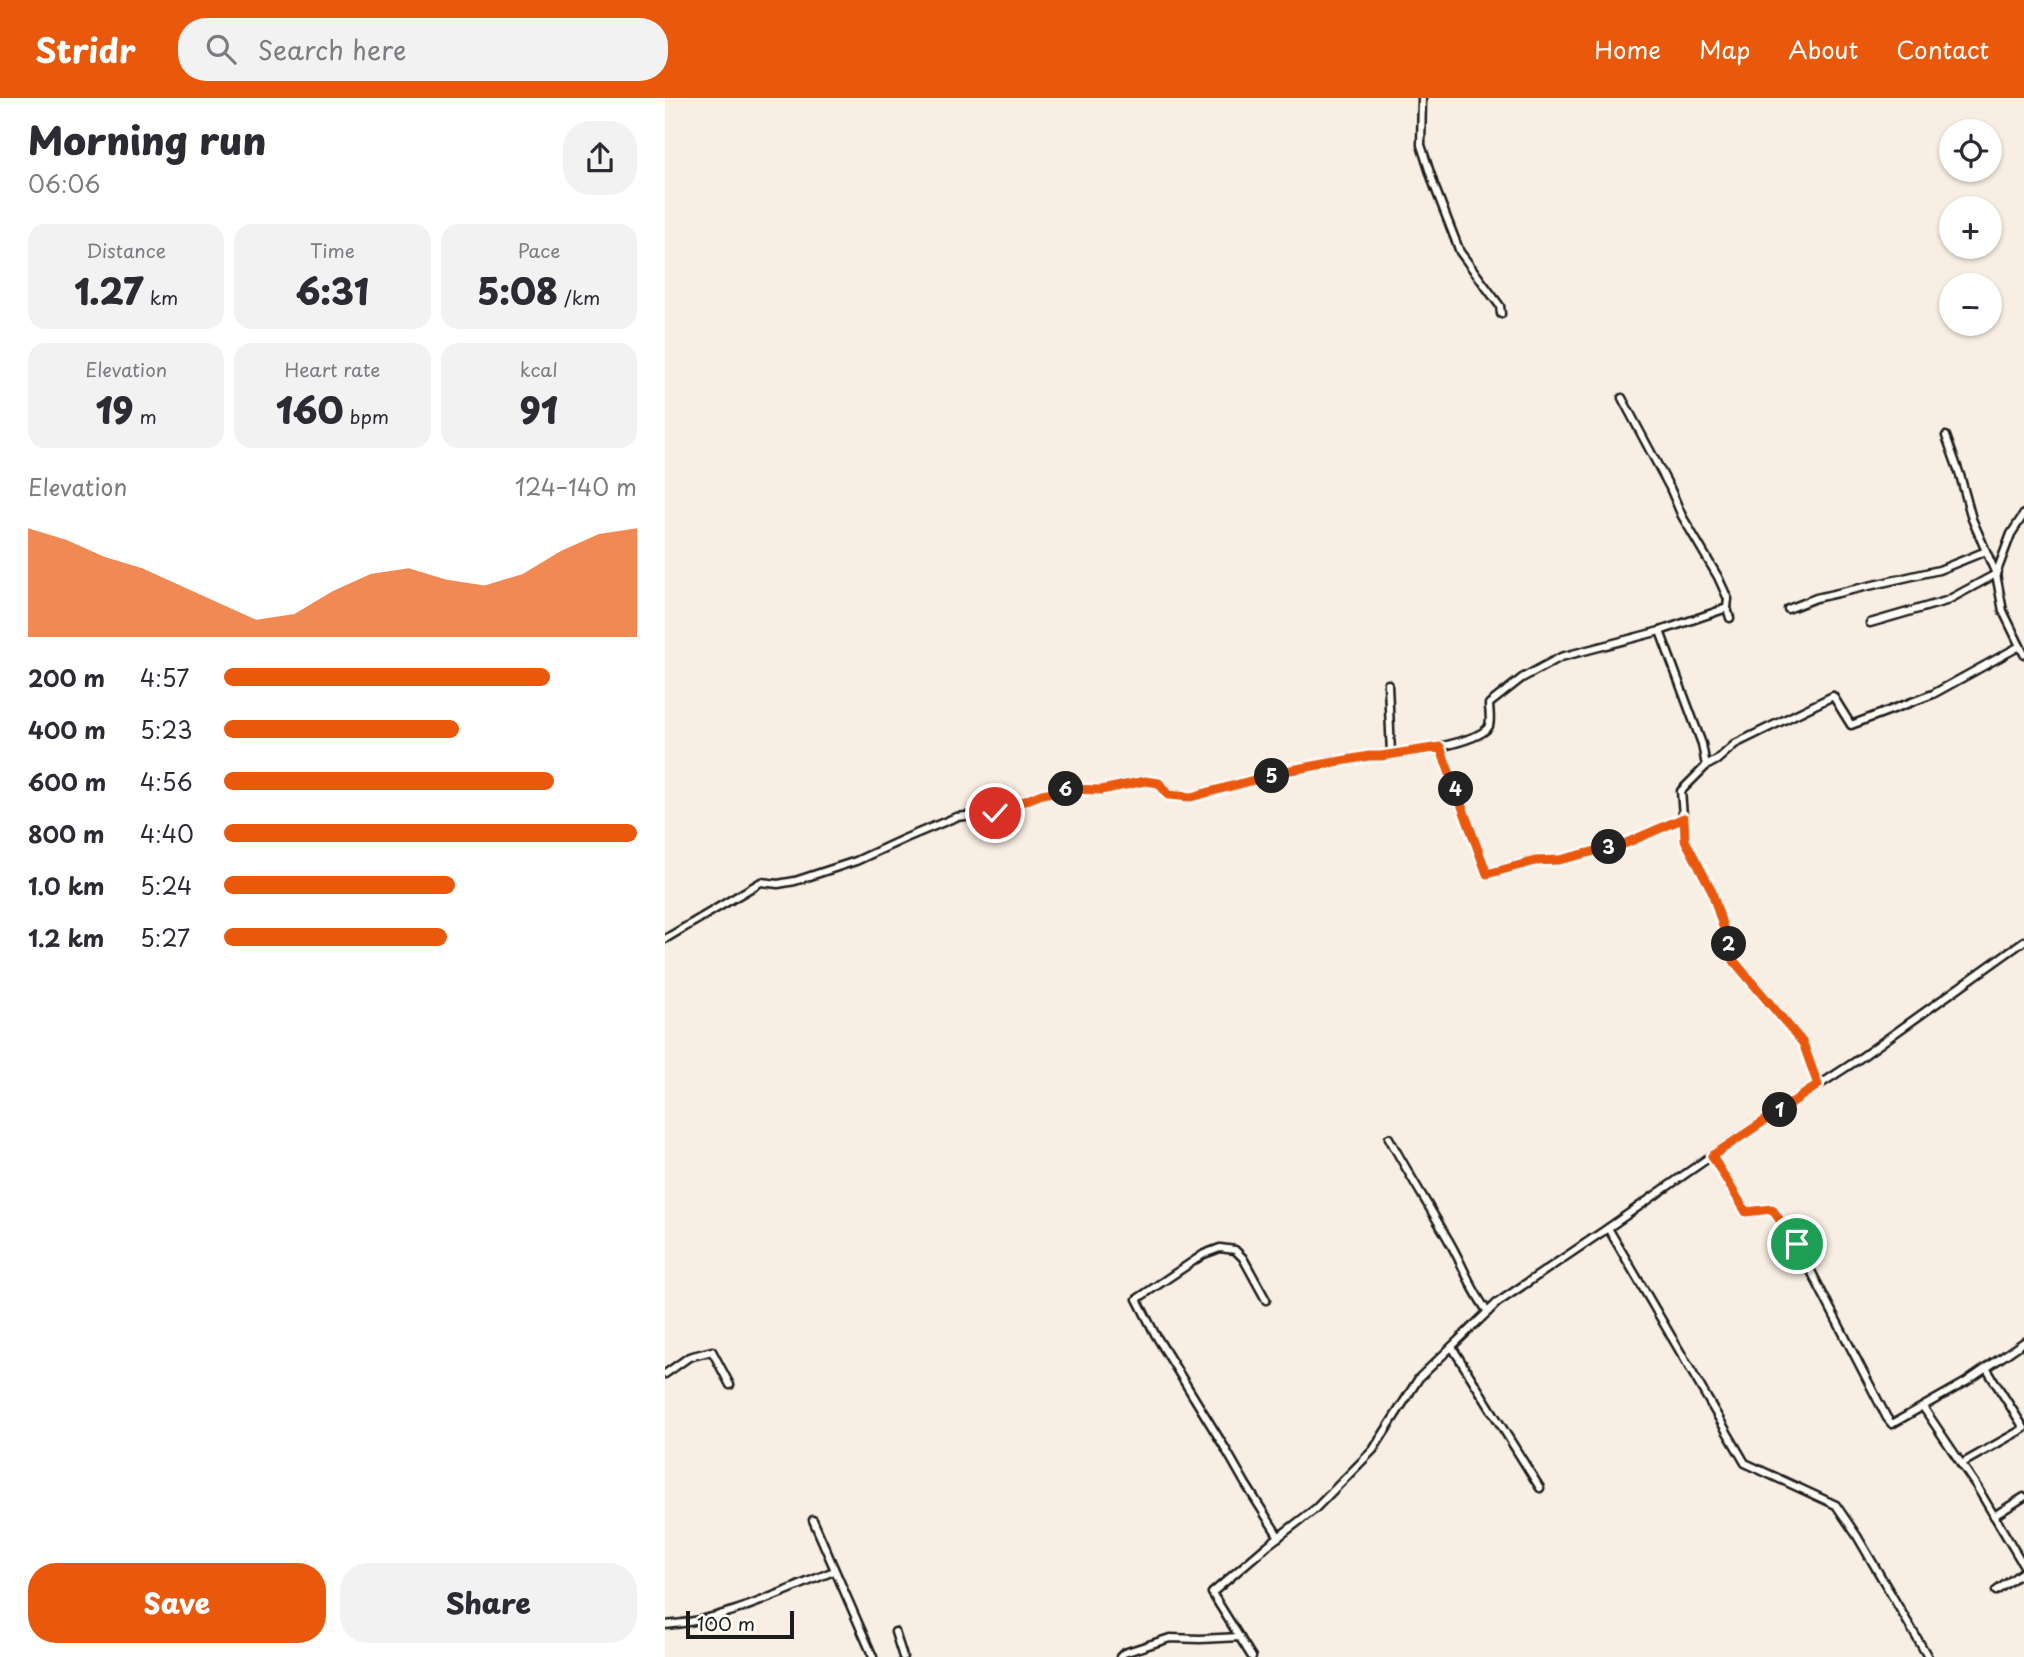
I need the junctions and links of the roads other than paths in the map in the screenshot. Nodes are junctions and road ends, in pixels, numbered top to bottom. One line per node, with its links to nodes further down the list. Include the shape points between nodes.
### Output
1 (1422, 98): 2 (street, via 1421,145 1434,185 1460,252 1500,306)
2 (1501, 314)
3 (1622, 398): 7 (street, via 1718,577)
4 (1946, 436): 6 (street)
5 (2024, 514): 12 (street, via 1996,574 2003,611)
6 (1986, 551): 8 (street, via 1940,570 1816,598); 10 (street, via 1996,573 1946,601)
7 (1727, 608): 9 (street); 11 (street)
8 (1788, 609)
9 (1730, 618)
10 (1870, 624)
11 (1660, 631): 15 (street, via 1561,657 1522,678 1489,704 1489,725 1482,734); 17 (street)
12 (2020, 646): 13 (street); 17 (street, via 1933,694 1851,725 1833,696 1735,744)
13 (2024, 654)
14 (1388, 684): 16 (street)
15 (1440, 747): 16 (street); 18 (street, via 1487,874 1624,844)
16 (1391, 754): 19 (street, via 1291,770 1191,797 1168,795 1159,783 1145,781 1042,794 995,813 956,817 856,861 795,881 761,882)
17 (1706, 766): 18 (street, via 1682,791)
18 (1684, 818): 21 (street, via 1685,840 1711,889 1734,961 1803,1043)
19 (665, 939)
20 (2024, 941): 21 (street)
21 (1818, 1085): 23 (street)
22 (1389, 1138): 26 (street)
23 (1712, 1156): 24 (street); 32 (street, via 1746,1212 1772,1209 1797,1244 1887,1419 1892,1424)
24 (1608, 1228): 26 (street); 51 (street, via 1745,1463 1836,1504)
25 (1266, 1300): 39 (street, via 1243,1258 1235,1250 1220,1248 1137,1299)
26 (1488, 1312): 28 (street)
27 (2024, 1342): 29 (street)
28 (1452, 1347): 35 (street); 39 (street, via 1419,1378 1373,1450 1315,1509)
29 (1986, 1368): 32 (street); 33 (street)
30 (665, 1374): 31 (street, via 689,1357 712,1352)
31 (730, 1385)
32 (1923, 1406): 34 (street)
33 (2024, 1428): 34 (street)
34 (1961, 1464): 37 (street)
35 (1540, 1488)
36 (2024, 1497): 37 (street)
37 (1994, 1516): 40 (street)
38 (813, 1521): 41 (street)
39 (1279, 1537): 46 (street, via 1212,1593)
40 (2024, 1566)
41 (834, 1571): 44 (street, via 720,1616); 47 (street)
42 (2024, 1571): 43 (street)
43 (1996, 1591)
44 (665, 1625)
45 (895, 1632): 48 (street)
46 (1240, 1637): 49 (street, via 1170,1638); 50 (street)
47 (873, 1657)
48 (903, 1657)
49 (1120, 1657)
50 (1252, 1657)
51 (1928, 1657)

